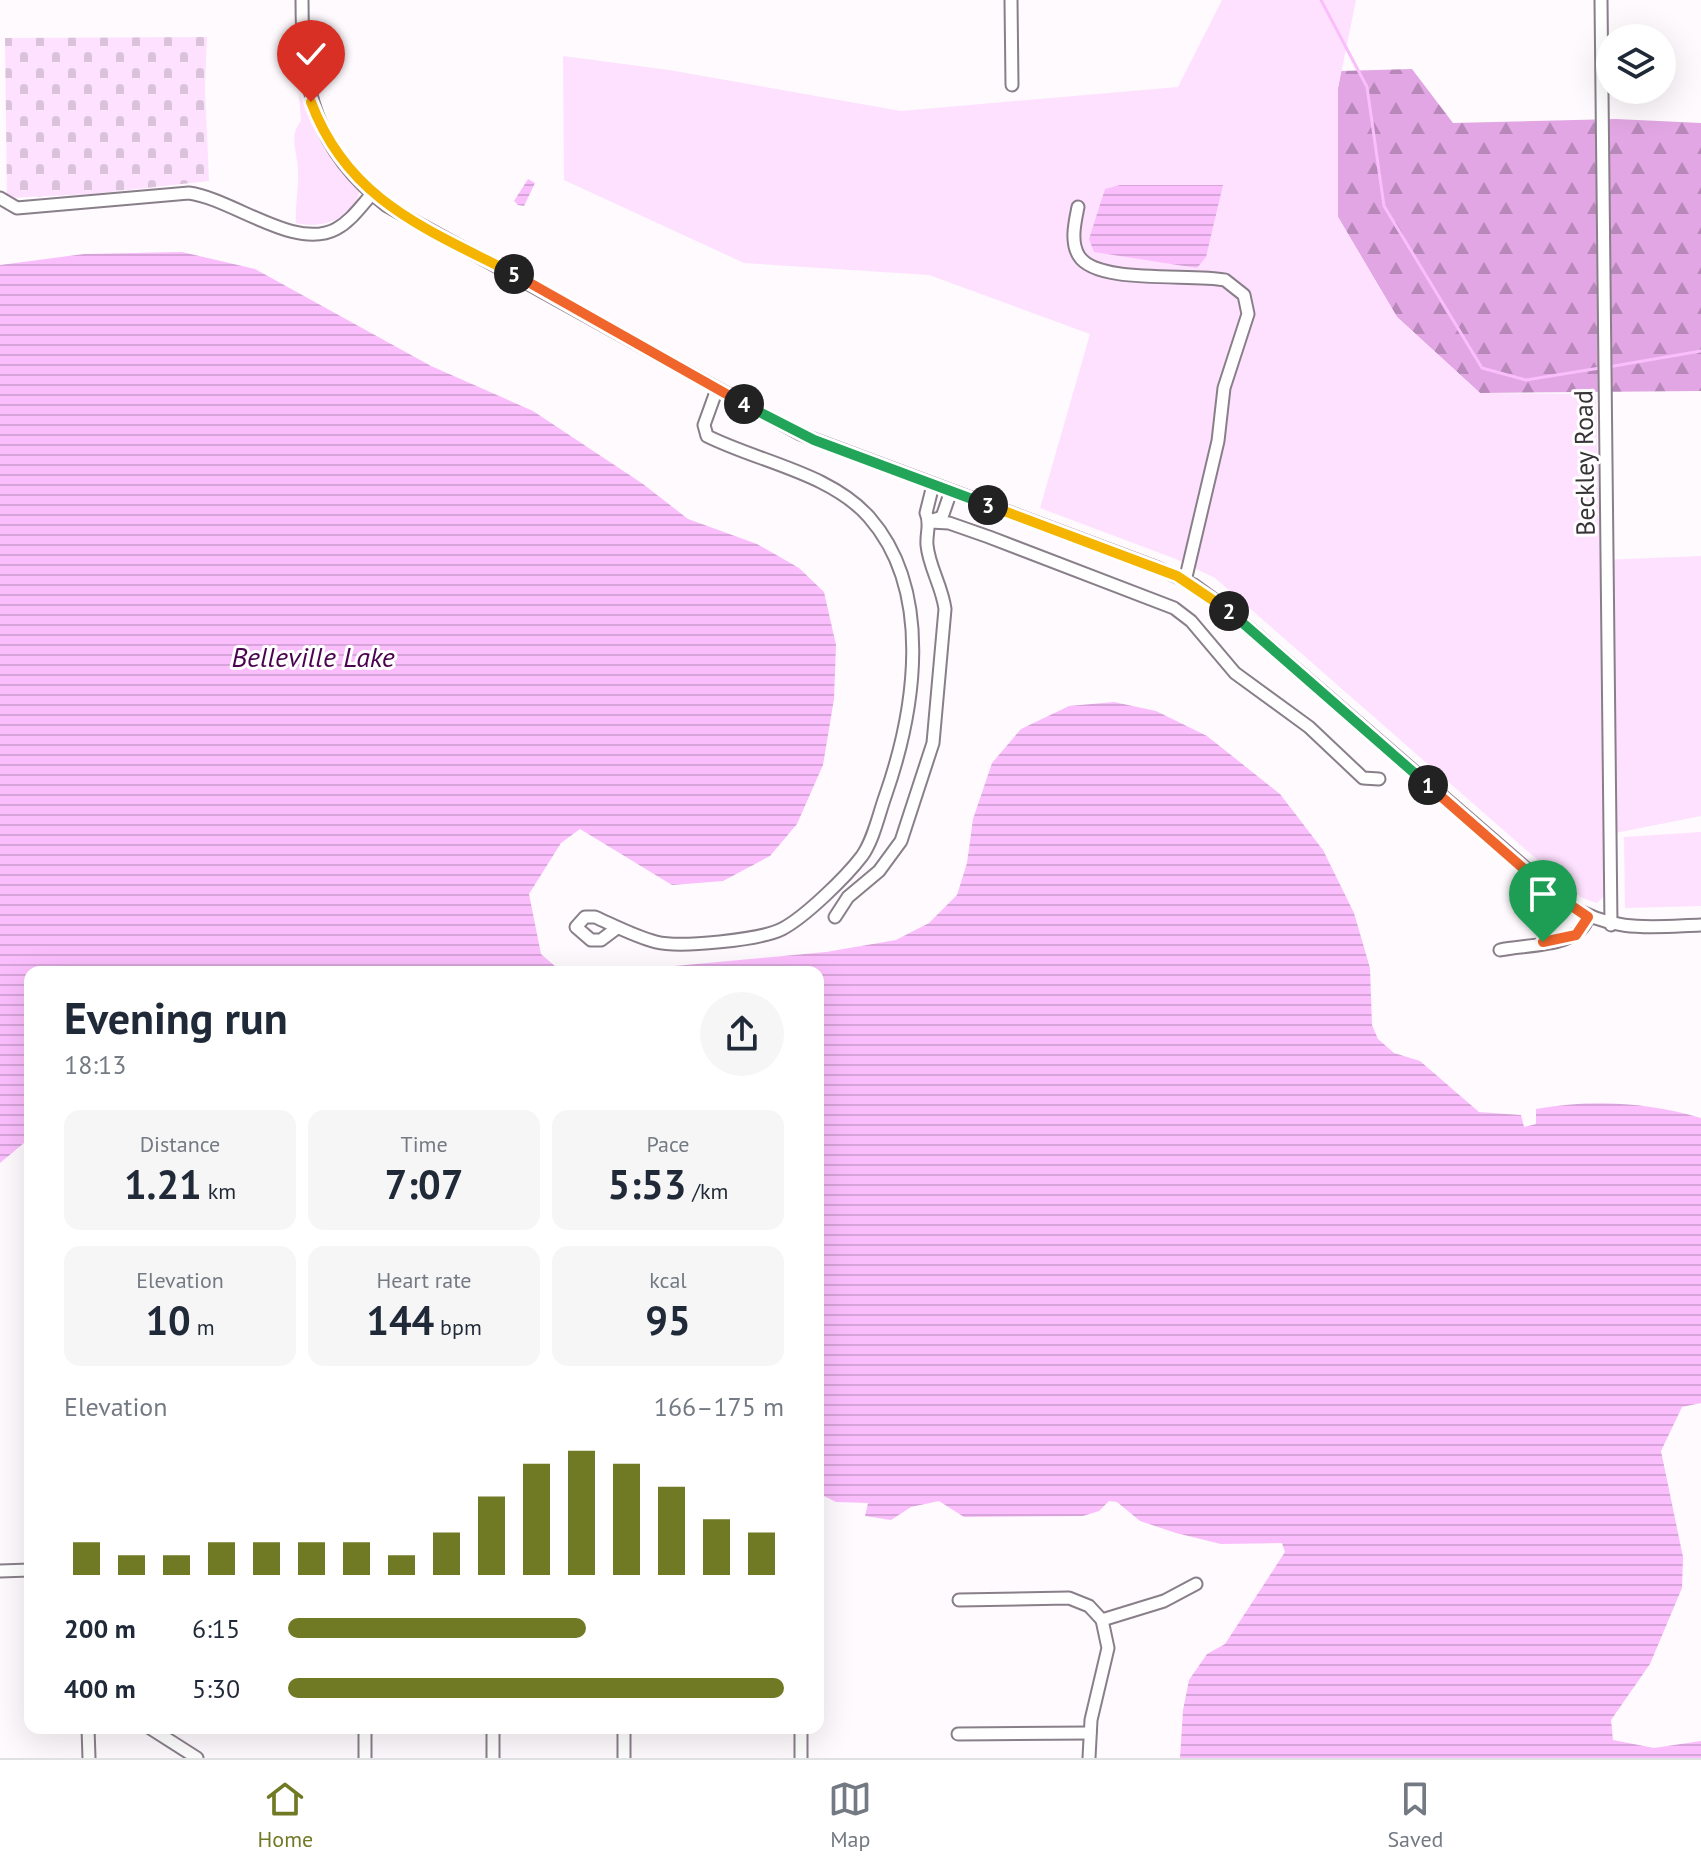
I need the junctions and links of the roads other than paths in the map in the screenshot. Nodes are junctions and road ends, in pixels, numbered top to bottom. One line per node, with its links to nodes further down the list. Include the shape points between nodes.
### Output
1 (302, 0): 5 (street, via 303,60 311,102 331,145)
2 (1011, 0): 4 (street)
3 (1601, 0): 16 (street, Beckley Road)
4 (1012, 85)
5 (372, 194): 6 (street, via 341,226 313,235 189,193 17,208); 8 (street, via 406,218)
6 (0, 198)
7 (1078, 207): 12 (street, via 1074,242 1086,264 1113,273 1225,280 1238,288 1247,304 1246,326 1224,388 1218,441)
8 (717, 389): 9 (street, via 800,434); 18 (street, via 704,425 707,436 840,493 883,537 898,568 911,627 908,722 861,856 791,924 751,938 667,944)
9 (933, 485): 10 (street); 11 (street, via 926,513)
10 (951, 491): 11 (street, via 942,517); 12 (street)
11 (930, 522): 13 (street, via 989,537 1174,608 1235,673 1309,727 1363,778); 14 (street, via 927,548 945,609 933,743 901,841)
12 (1185, 581): 15 (street, via 1227,609 1548,890)
13 (1379, 779)
14 (835, 917)
15 (1588, 917): 16 (street); 19 (street, via 1572,937)
16 (1611, 925): 17 (street)
17 (1701, 925)
18 (617, 928)
19 (1500, 950)
20 (24, 1570): 21 (street)
21 (0, 1571)
22 (1196, 1584): 24 (street, via 1164,1601)
23 (959, 1600): 24 (street, via 1069,1598 1089,1606)
24 (1102, 1620): 25 (street, via 1108,1648)
25 (1090, 1733): 32 (street); 39 (street)
26 (88, 1734): 33 (street)
27 (159, 1734): 34 (street)
28 (365, 1734): 35 (street)
29 (493, 1734): 36 (street)
30 (624, 1734): 37 (street)
31 (801, 1734): 38 (street)
32 (958, 1734)
33 (89, 1758)
34 (197, 1758)
35 (365, 1758)
36 (493, 1758)
37 (624, 1758)
38 (801, 1758)
39 (1089, 1758)

